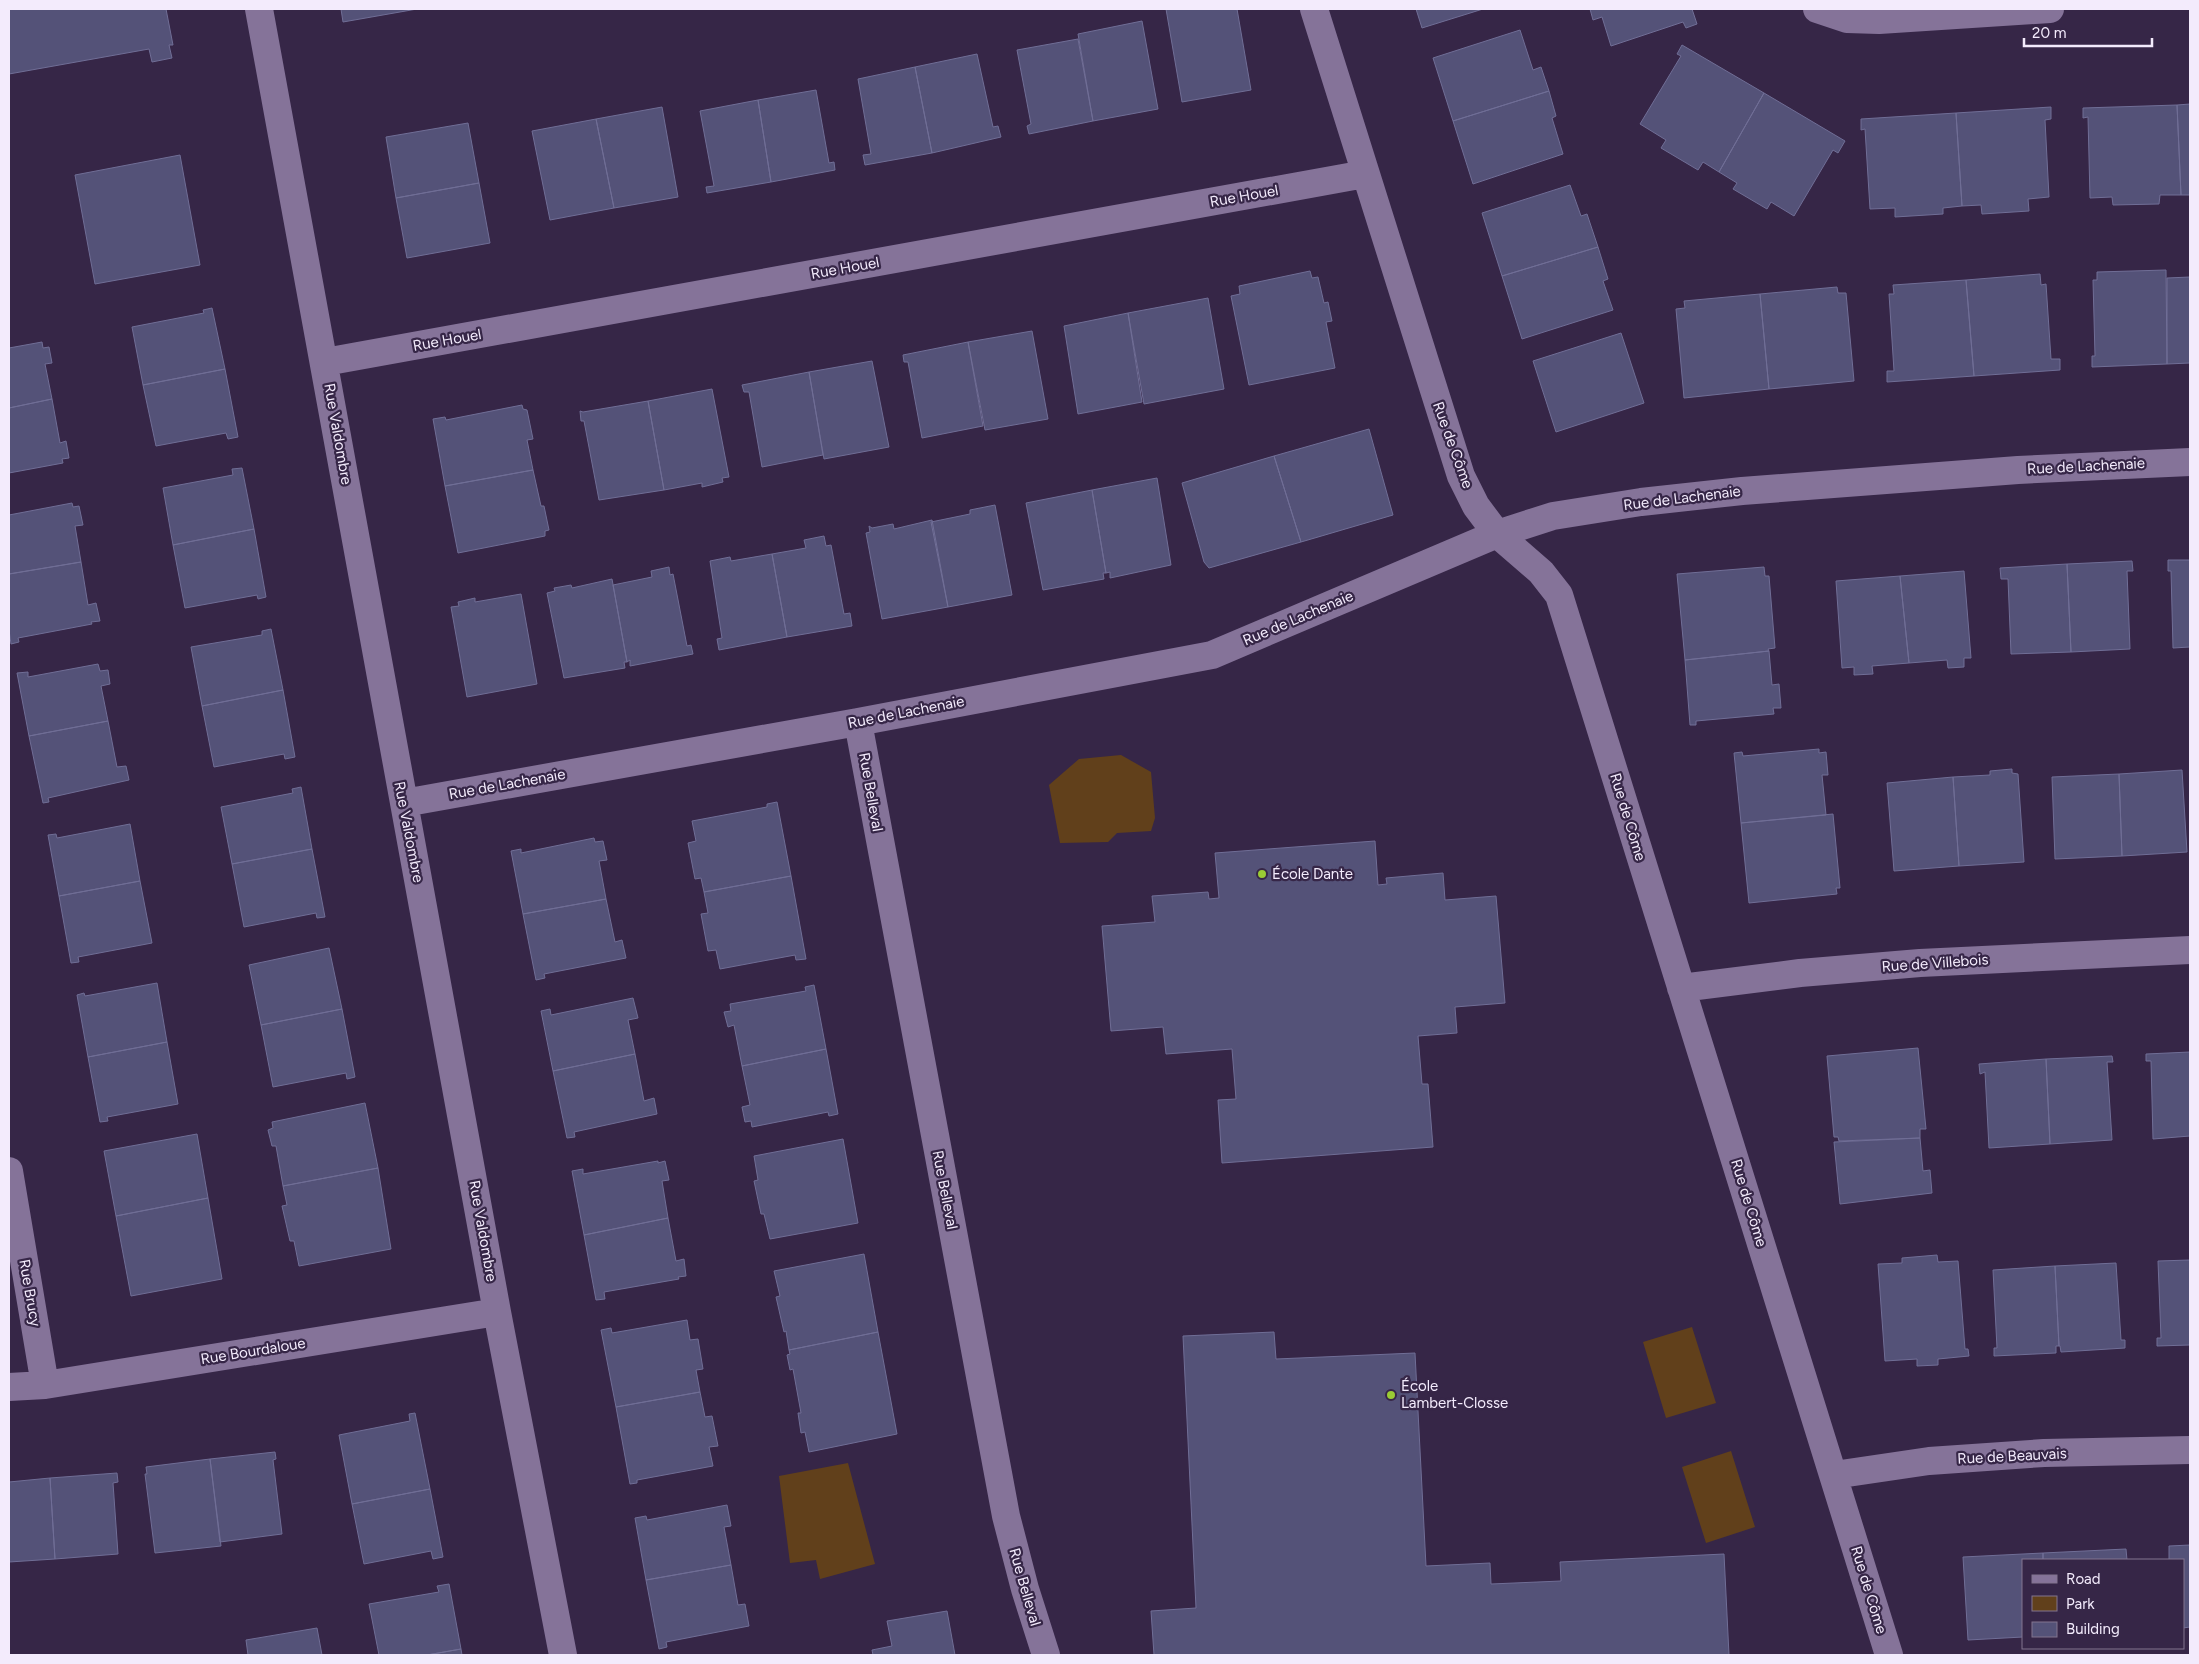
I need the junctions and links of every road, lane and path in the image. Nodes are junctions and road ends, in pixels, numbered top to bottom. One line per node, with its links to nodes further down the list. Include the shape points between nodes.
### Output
1 (259, 9): 6 (street, Rue Valdombre)
2 (1314, 9): 5 (street, Rue de Côme)
3 (1817, 9): 4 (street, via 1847,19 1878,20)
4 (2050, 9)
5 (1365, 174): 6 (street, Rue Houel); 8 (street, Rue de Côme, via 1461,476 1476,506)
6 (325, 362): 10 (street, Rue Valdombre)
7 (2190, 462): 8 (street, Rue de Lachenaie, via 2018,470 1742,491 1553,516)
8 (1497, 534): 9 (street, Rue de Lachenaie, via 1212,654); 12 (street, Rue de Côme, via 1541,572 1559,595)
9 (858, 722): 10 (street, Rue de Lachenaie); 20 (street, Rue Belleval, via 1006,1516)
10 (404, 803): 14 (street, Rue Valdombre)
11 (2190, 950): 12 (street, Rue de Villebois, via 1920,963 1800,973)
12 (1681, 988): 18 (street, Rue de Côme)
13 (9, 1171): 15 (street, Rue Brucy)
14 (498, 1312): 15 (street, Rue Bourdaloue); 19 (street, Rue Valdombre)
15 (45, 1385): 16 (street, Rue Bourdaloue)
16 (9, 1388)
17 (2190, 1450): 18 (street, Rue de Beauvais, via 2034,1454 1929,1461)
18 (1834, 1475): 21 (street, Rue de Côme)
19 (563, 1655)
20 (1046, 1655)
21 (1889, 1655)

